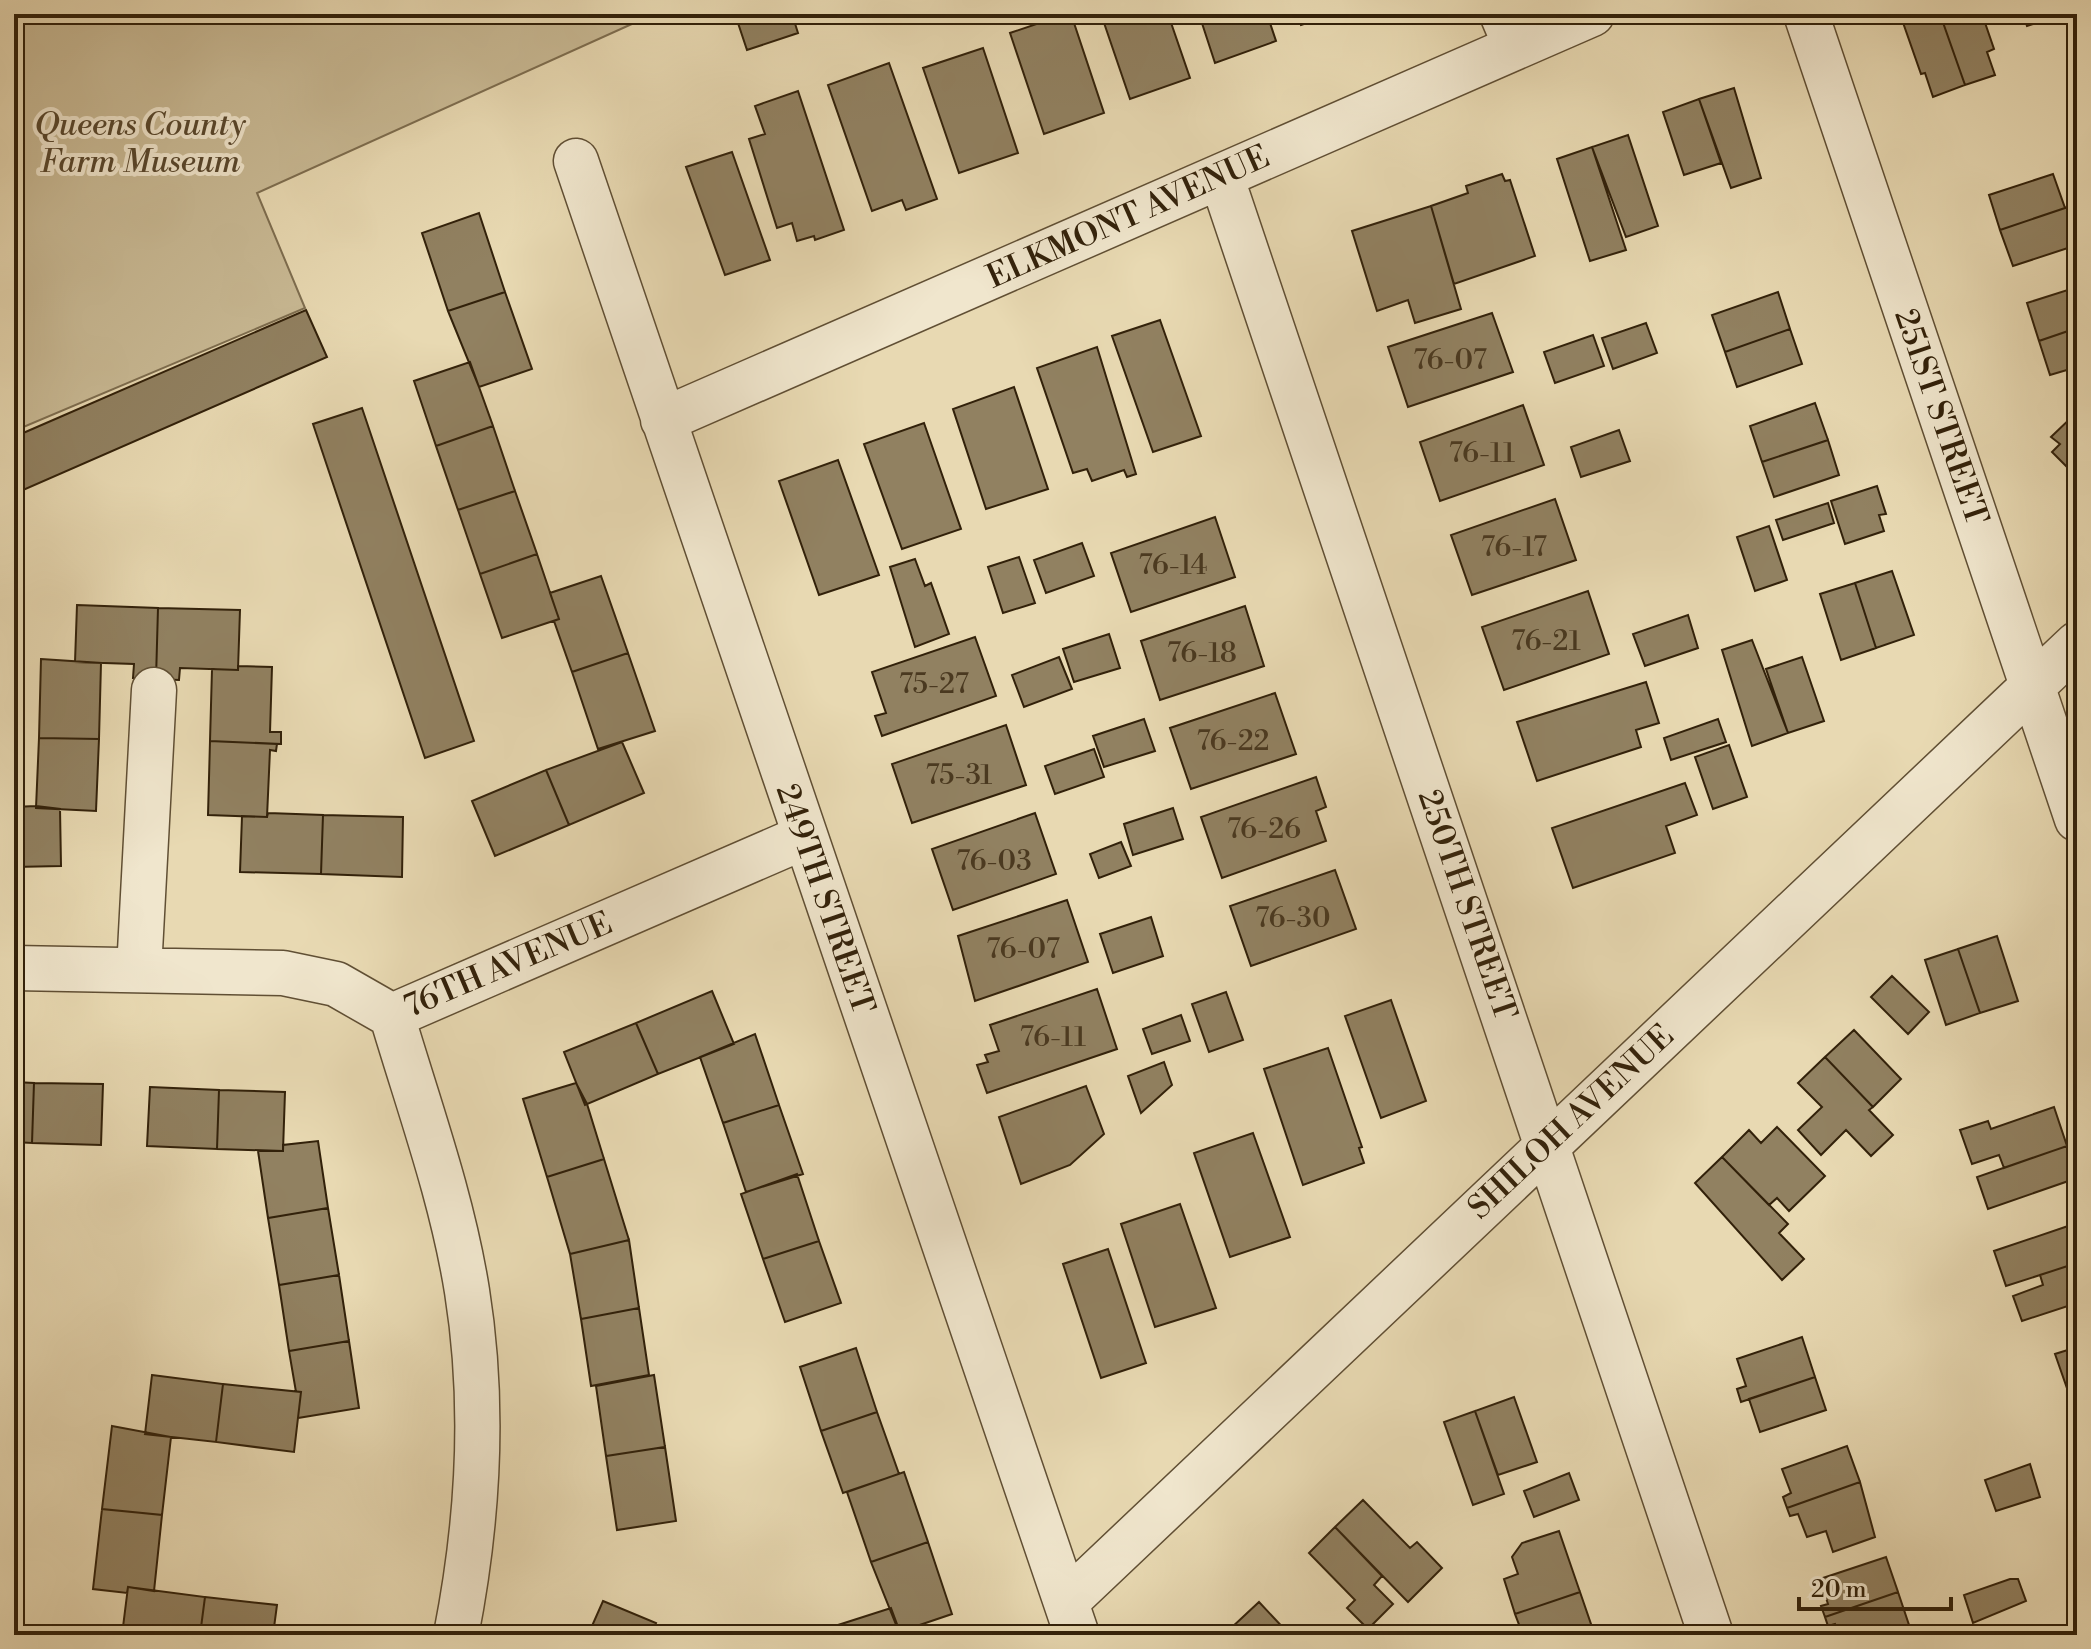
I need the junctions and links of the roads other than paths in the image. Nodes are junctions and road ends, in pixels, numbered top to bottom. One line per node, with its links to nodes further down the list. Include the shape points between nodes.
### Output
1 (1592, 14): 3 (street, ELKMONT AVENUE)
2 (1806, 14): 8 (street, 251ST STREET)
3 (1509, 31): 5 (street, ELKMONT AVENUE)
4 (576, 161): 6 (street, 249TH STREET)
5 (1221, 176): 6 (street, ELKMONT AVENUE); 15 (street, 250TH STREET)
6 (663, 420): 11 (street, 249TH STREET)
7 (2077, 644): 8 (street, SHILOH AVENUE)
8 (2032, 688): 10 (street, 251ST STREET); 15 (street, SHILOH AVENUE)
9 (154, 690): 13 (street)
10 (2077, 819)
11 (804, 837): 14 (street, 76TH AVENUE); 16 (street, 249TH STREET)
12 (14, 968): 13 (street, 76TH AVENUE)
13 (139, 970): 14 (street, 76TH AVENUE, via 283,973 336,984)
14 (392, 1016): 17 (street, via 444,1185 467,1291 478,1403 470,1561)
15 (1548, 1143): 16 (street, SHILOH AVENUE); 18 (street, 250TH STREET)
16 (1071, 1618)
17 (456, 1635)
18 (1711, 1635)

